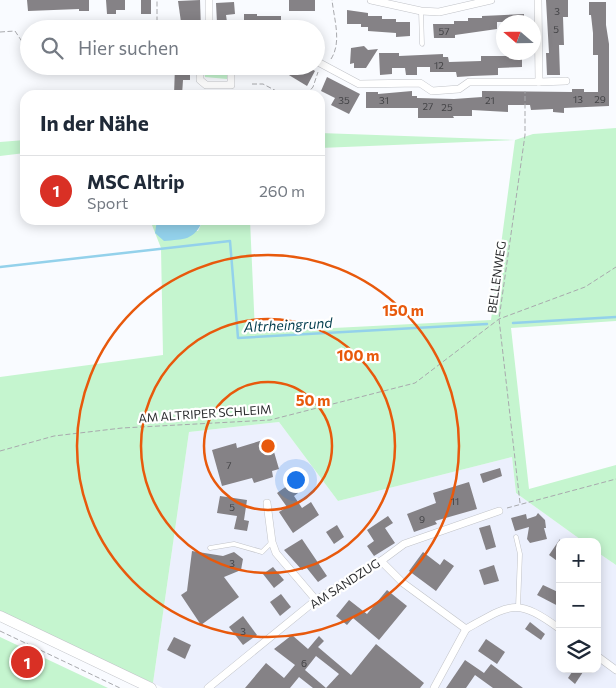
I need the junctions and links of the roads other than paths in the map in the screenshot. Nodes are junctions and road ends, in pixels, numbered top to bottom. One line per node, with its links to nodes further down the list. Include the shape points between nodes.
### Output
1 (208, 0): 6 (street)
2 (371, 0): 5 (street)
3 (491, 0): 5 (street, via 439,12)
4 (538, 0): 12 (street)
5 (421, 11): 7 (lane)
6 (209, 20)
7 (422, 44)
8 (325, 65): 12 (street, via 359,84 420,83 432,91 459,89 469,82)
9 (200, 75): 10 (street, via 200,80 206,85 231,85)
10 (231, 75)
11 (566, 81): 12 (street)
12 (539, 82)
13 (267, 503): 16 (street)
14 (499, 511): 18 (street, AM SANDZUG, via 404,544)
15 (516, 537): 20 (lane, via 520,554)
16 (272, 542): 17 (lane, via 262,552 234,544); 19 (street, via 276,553)
17 (210, 548)
18 (381, 561): 19 (street, AM SANDZUG); 23 (street, via 403,583)
19 (316, 600): 27 (street, AM SANDZUG)
20 (518, 607): 22 (street, via 538,613); 23 (street, via 507,608)
21 (0, 616): 26 (street)
22 (559, 628)
23 (466, 629): 28 (street)
24 (601, 659): 25 (street)
25 (616, 670)
26 (151, 688)
27 (208, 688)
28 (434, 688)

